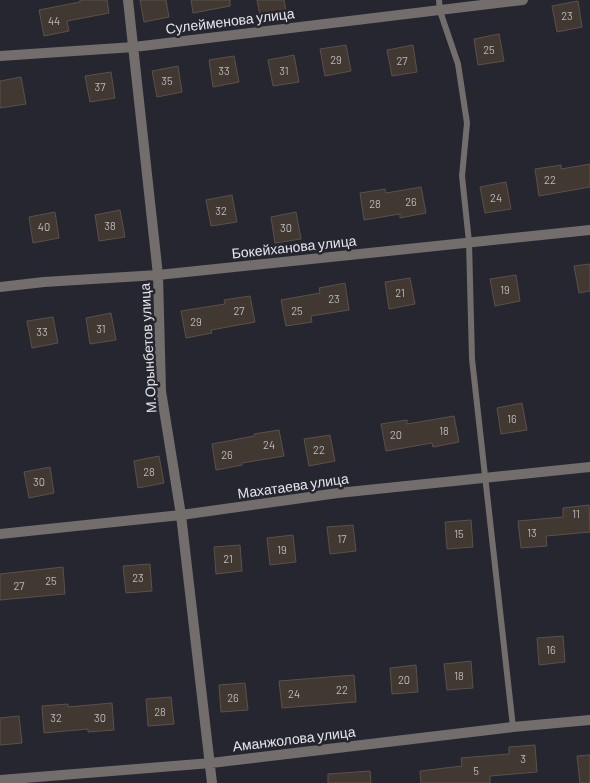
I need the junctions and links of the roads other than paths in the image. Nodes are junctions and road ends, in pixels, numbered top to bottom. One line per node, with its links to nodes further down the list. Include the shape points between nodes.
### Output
1 (128, 0): 4 (street, М.Орынбетов улица)
2 (523, 0): 3 (street, Сулейменова улица)
3 (440, 5): 4 (street, Сулейменова улица); 7 (lane, via 458,64 467,123 462,176)
4 (134, 47): 5 (street, Сулейменова улица); 8 (street, М.Орынбетов улица)
5 (0, 56)
6 (590, 230): 7 (street, Бокейханова улица)
7 (469, 242): 8 (street, Бокейханова улица); 11 (lane, via 472,359)
8 (158, 275): 9 (street, Бокейханова улица); 12 (street, М.Орынбетов улица, via 161,391)
9 (0, 287)
10 (590, 467): 11 (street, Махатаева улица)
11 (486, 478): 12 (street, Махатаева улица, via 338,493); 15 (lane)
12 (181, 515): 13 (street, Махатаева улица); 16 (street, М.Орынбетов улица)
13 (0, 534)
14 (590, 720): 15 (street, Аманжолова улица)
15 (513, 727): 16 (street, Аманжолова улица)
16 (210, 763): 17 (street, Аманжолова улица); 18 (street, М.Орынбетов улица)
17 (0, 780)
18 (212, 783)

